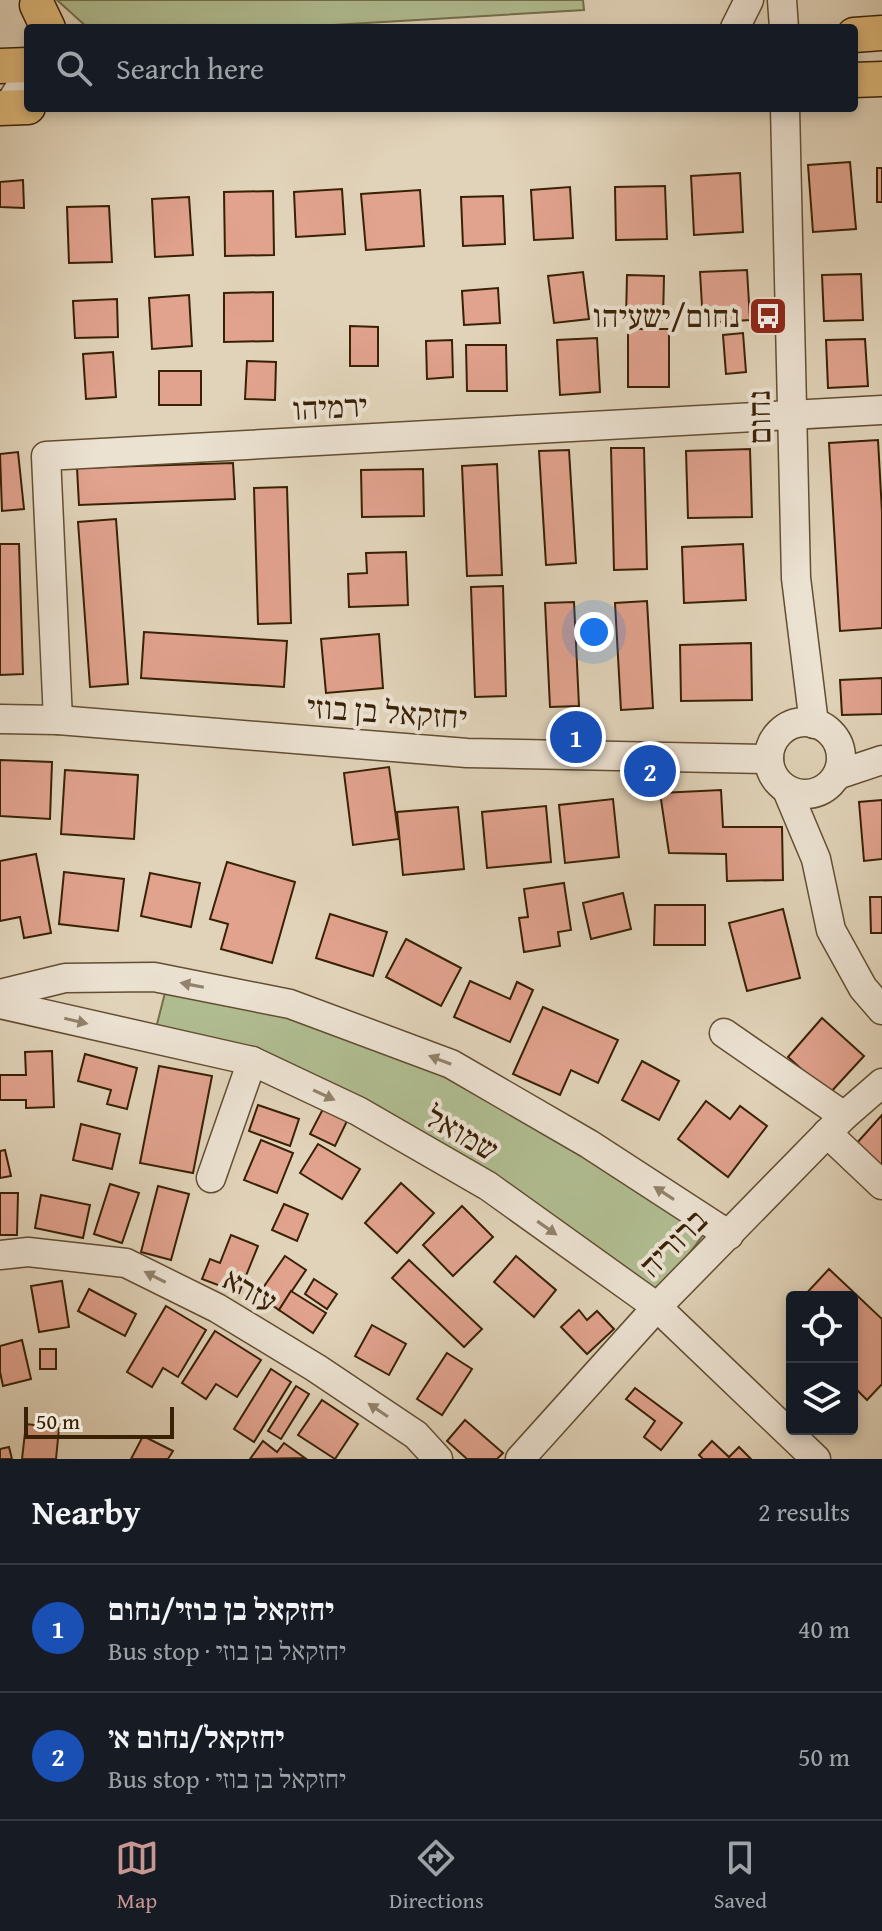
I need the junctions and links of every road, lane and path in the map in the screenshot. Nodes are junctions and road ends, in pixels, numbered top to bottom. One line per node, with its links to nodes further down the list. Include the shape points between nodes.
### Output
1 (749, 0): 3 (street)
2 (782, 0): 4 (street)
3 (737, 24)
4 (784, 24)
5 (882, 33): 6 (main road)
6 (858, 35)
7 (24, 65): 8 (main road)
8 (0, 66)
9 (882, 79): 11 (main road)
10 (24, 80): 12 (street)
11 (858, 80)
12 (9, 103)
13 (785, 112): 15 (street, נחום)
14 (882, 410): 15 (street, ירמיהו)
15 (794, 415): 17 (street, ירמיהו, via 46,456); 18 (street, נחום, via 796,578)
16 (0, 719): 17 (street, יחזקאל בן בוזי)
17 (58, 720): 21 (street, יחזקאל בן בוזי, via 467,753)
18 (814, 724): 19 (street); 21 (street, via 782,730)
19 (838, 744): 20 (street); 22 (street, via 841,760)
20 (882, 757): 22 (street)
21 (769, 759): 23 (street, via 774,777)
22 (828, 784): 23 (street, via 797,794); 24 (street)
23 (787, 790): 24 (street)
24 (816, 859): 27 (street, via 831,930 863,988)
25 (0, 994): 34 (street, שמואל, one-way to 25, via 589,1144 451,1064 290,1004 154,977 65,978)
26 (0, 1004): 29 (street, שמואל, one-way to 29)
27 (882, 1010)
28 (724, 1033): 31 (street)
29 (252, 1061): 32 (street); 36 (street, שמואל, one-way to 36, via 358,1111 488,1186)
30 (882, 1083): 31 (street, ברוריה)
31 (835, 1125): 33 (street); 34 (street, ברוריה)
32 (211, 1178)
33 (882, 1185)
34 (729, 1235): 36 (street, ברוריה)
35 (0, 1255): 37 (street, עזרא, one-way to 35, via 416,1435 316,1368 217,1308 126,1263 28,1252)
36 (657, 1307): 38 (street, ברוריה); 39 (street, שמואל)
37 (438, 1459)
38 (520, 1459)
39 (816, 1459)

